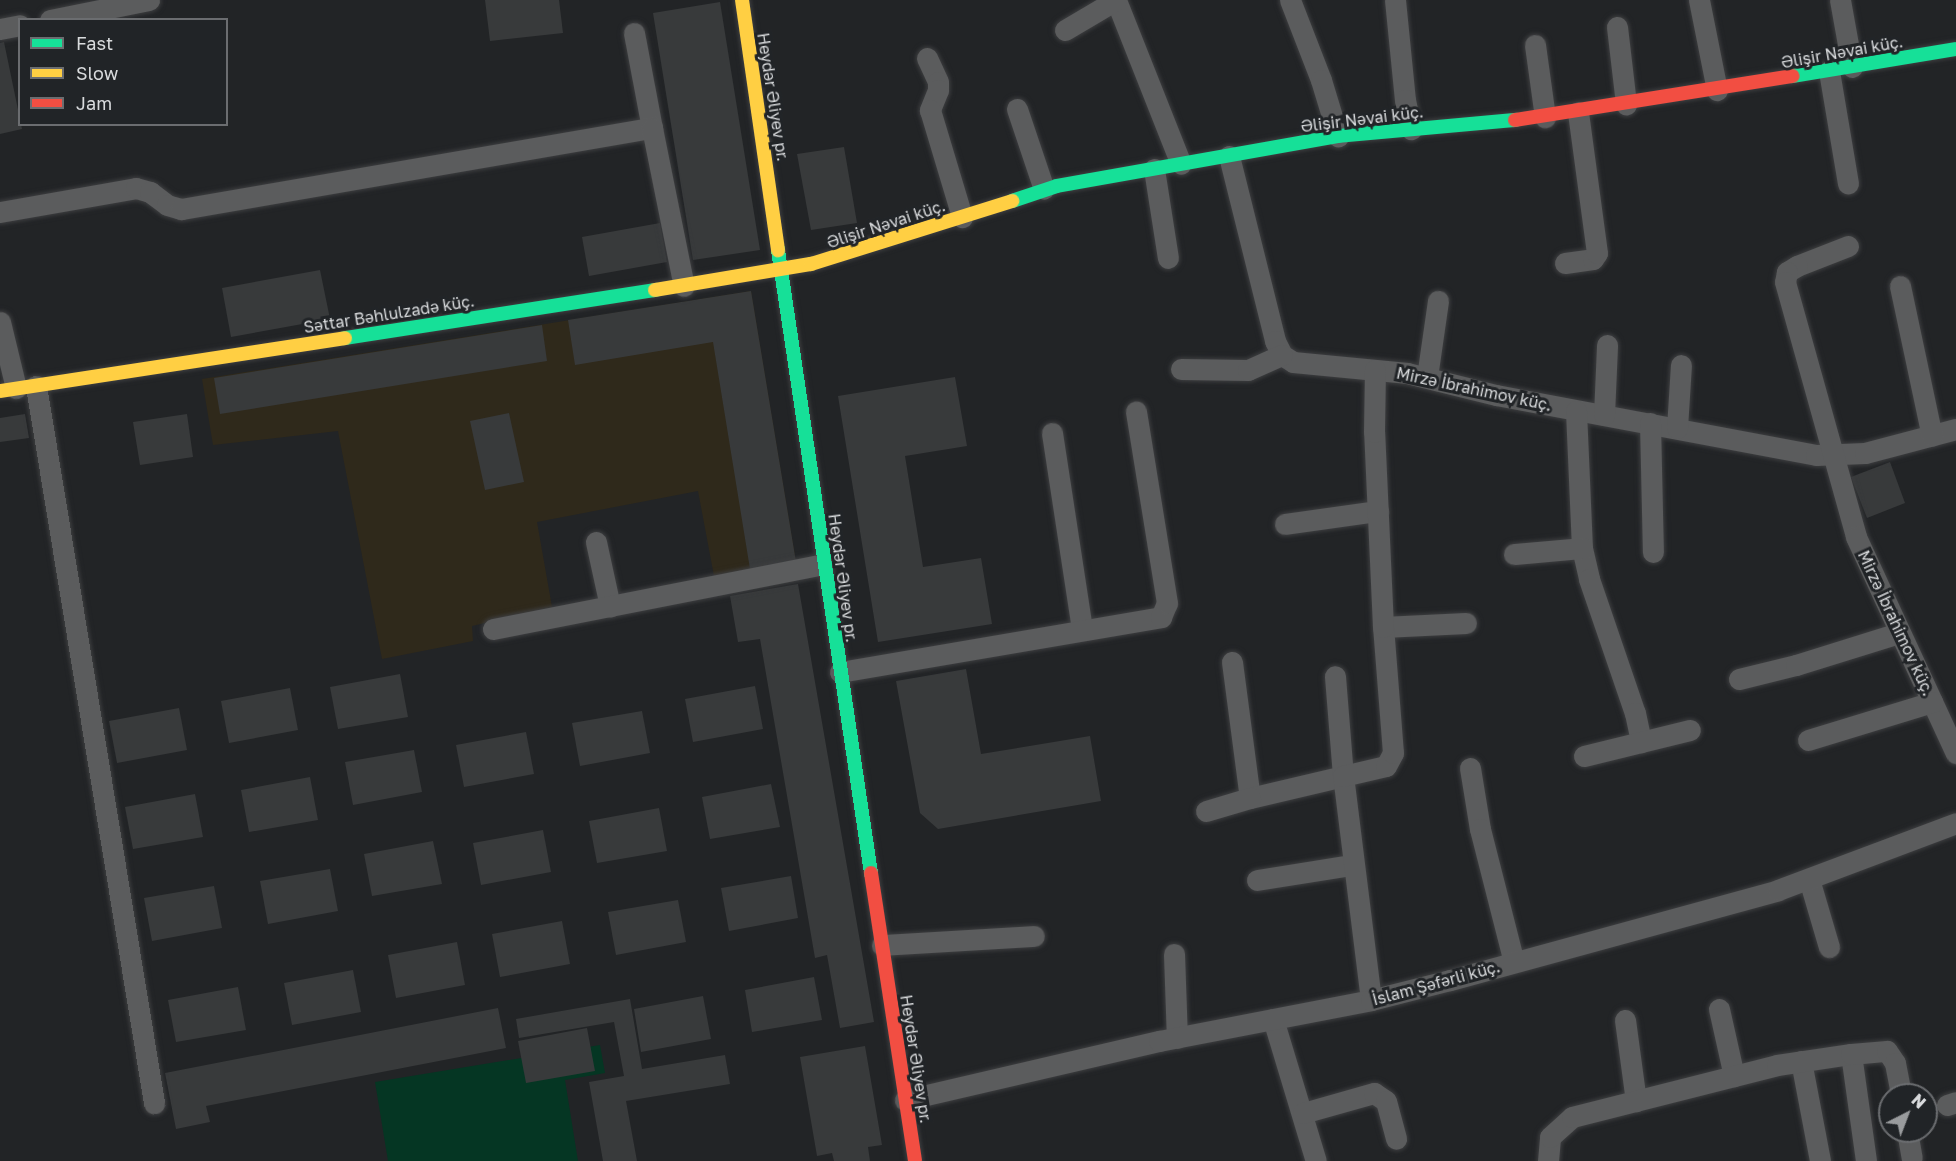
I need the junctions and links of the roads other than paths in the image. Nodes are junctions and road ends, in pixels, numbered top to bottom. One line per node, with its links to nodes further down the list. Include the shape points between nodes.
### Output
1 (149, 0): 8 (street)
2 (742, 0): 38 (street, Heydər Əliyev pr.)
3 (1116, 0): 13 (street); 29 (street)
4 (1290, 0): 27 (street)
5 (1395, 0): 26 (street)
6 (1699, 0): 20 (street)
7 (1840, 0): 18 (street)
8 (103, 5): 9 (street)
9 (57, 18)
10 (18, 25): 12 (street)
11 (1617, 27): 21 (street)
12 (0, 29)
13 (1065, 30)
14 (634, 33): 25 (street)
15 (1535, 45): 24 (street)
16 (1956, 49): 18 (street, Əlişir Nəvai küç.)
17 (927, 58): 34 (street, via 938,82 930,110)
18 (1852, 67): 19 (street, Əlişir Nəvai küç.)
19 (1829, 71): 20 (street, Əlişir Nəvai küç.); 31 (street)
20 (1717, 90): 21 (street, Əlişir Nəvai küç.)
21 (1626, 104): 23 (street, Əlişir Nəvai küç.)
22 (1017, 109): 32 (street)
23 (1578, 112): 24 (street, Əlişir Nəvai küç.); 37 (street, via 1597,253 1593,259)
24 (1545, 117): 26 (street, Əlişir Nəvai küç.)
25 (651, 128): 33 (street, via 181,209 135,188); 39 (street)
26 (1411, 129): 27 (street, Əlişir Nəvai küç.)
27 (1338, 136): 28 (street, Əlişir Nəvai küç.)
28 (1229, 156): 29 (street, Əlişir Nəvai küç.); 44 (street, via 1275,341)
29 (1181, 164): 30 (street, Əlişir Nəvai küç.)
30 (1154, 169): 32 (street, Əlişir Nəvai küç.); 36 (street)
31 (1848, 183)
32 (1044, 189): 34 (street, Əlişir Nəvai küç.)
33 (0, 212)
34 (962, 217): 38 (street, Əlişir Nəvai küç., via 849,254)
35 (1848, 246): 58 (street, via 1797,266 1787,272 1785,282)
36 (1168, 258)
37 (1565, 263)
38 (782, 269): 39 (street, Səttar Bəhlulzadə küç.); 65 (street, Heydər Əliyev pr.)
39 (684, 286): 49 (street, Səttar Bəhlulzadə küç.)
40 (1900, 286): 57 (street)
41 (1438, 301): 48 (street)
42 (0, 322): 49 (street)
43 (1607, 345): 52 (street)
44 (1282, 354): 46 (street, via 1248,370); 47 (street, Mirzə İbrahimov küç., via 1302,363)
45 (1681, 365): 54 (street)
46 (1181, 369)
47 (1375, 370): 48 (street, Mirzə İbrahimov küç.); 59 (street)
48 (1427, 377): 51 (street, Mirzə İbrahimov küç.)
49 (17, 388): 106 (street)
50 (1136, 411): 69 (street, via 1167,603 1161,617)
51 (1576, 411): 52 (street, Mirzə İbrahimov küç.); 62 (street)
52 (1604, 415): 53 (street, Mirzə İbrahimov küç.)
53 (1650, 423): 54 (street, Mirzə İbrahimov küç.); 63 (street)
54 (1677, 428): 58 (street, Mirzə İbrahimov küç.)
55 (1956, 430): 57 (street, Mirzə İbrahimov küç.)
56 (1052, 434): 69 (street)
57 (1932, 436): 58 (street, Mirzə İbrahimov küç.)
58 (1834, 456): 71 (street, Mirzə İbrahimov küç., via 1856,537)
59 (1378, 511): 60 (street); 68 (street)
60 (1286, 524)
61 (596, 542): 66 (street)
62 (1582, 548): 64 (street); 79 (street)
63 (1653, 552)
64 (1514, 554)
65 (824, 564): 66 (street); 73 (street, Heydər Əliyev pr.)
66 (610, 606): 70 (street)
67 (1466, 623): 68 (street)
68 (1383, 627): 83 (street, via 1394,753 1386,766)
69 (1082, 628): 73 (street)
70 (493, 629)
71 (1899, 633): 75 (street); 76 (street, Mirzə İbrahimov küç.)
72 (1232, 662): 84 (street)
73 (840, 672): 91 (street, Heydər Əliyev pr.)
74 (1335, 676): 83 (street)
75 (1739, 679)
76 (1932, 702): 78 (street); 80 (street, Mirzə İbrahimov küç.)
77 (1690, 730): 79 (street)
78 (1808, 740)
79 (1641, 742): 81 (street)
80 (1956, 753)
81 (1584, 756)
82 (1470, 768): 94 (street, via 1480,829)
83 (1343, 776): 84 (street); 87 (street)
84 (1250, 798): 85 (street)
85 (1206, 811)
86 (1956, 823): 88 (street, İslam Şəfərli küç.)
87 (1352, 865): 89 (street); 95 (street)
88 (1809, 879): 92 (street); 94 (street, İslam Şəfərli küç.)
89 (1257, 880)
90 (1034, 936): 91 (street)
91 (882, 945): 104 (street, Heydər Əliyev pr.)
92 (1829, 947)
93 (1174, 954): 99 (street)
94 (1514, 962): 95 (street, İslam Şəfərli küç.)
95 (1371, 1000): 97 (street, İslam Şəfərli küç.)
96 (1719, 1009): 102 (street)
97 (1273, 1019): 99 (street, İslam Şəfərli küç.); 107 (street)
98 (1624, 1020): 105 (street)
99 (1177, 1038): 104 (street, İslam Şəfərli küç.)
100 (1851, 1054): 101 (street); 103 (street, via 1887,1051 1895,1063); 115 (street)
101 (1801, 1061): 102 (street); 114 (street)
102 (1734, 1076): 105 (street)
103 (1899, 1083)
104 (905, 1100): 111 (street, Heydər Əliyev pr.)
105 (1636, 1101): 113 (street, via 1566,1121 1551,1137)
106 (154, 1102)
107 (1302, 1113): 108 (street, via 1374,1093 1386,1101); 112 (street)
108 (1396, 1139)
109 (1909, 1143): 110 (street)
110 (1912, 1158)
111 (915, 1161)
112 (1316, 1161)
113 (1548, 1161)
114 (1820, 1161)
115 (1866, 1161)

